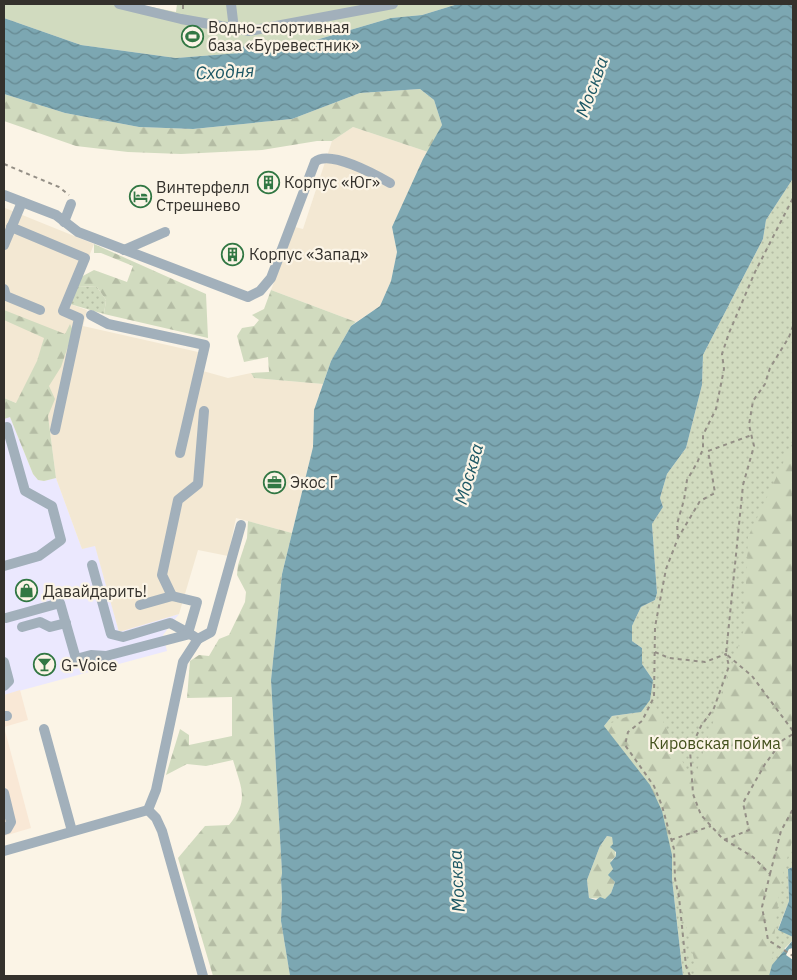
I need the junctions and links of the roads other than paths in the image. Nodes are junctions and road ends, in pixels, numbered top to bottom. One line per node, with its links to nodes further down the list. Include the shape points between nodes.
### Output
1 (119, 4): 5 (street)
2 (231, 4): 5 (street)
3 (393, 4): 4 (street)
4 (359, 7): 5 (street, via 249,31)
5 (234, 29)
6 (390, 183): 14 (street, via 354,165 318,159 271,278 246,300)
7 (4, 195): 8 (street)
8 (22, 202): 10 (street, via 56,215); 11 (street)
9 (71, 204): 10 (street)
10 (64, 222): 14 (street, via 78,232)
11 (11, 227): 13 (street); 20 (street, via 85,258 63,311 79,318)
12 (166, 232): 14 (street)
13 (4, 245)
14 (124, 250)
15 (4, 289): 16 (street, via 6,296)
16 (40, 310)
17 (91, 314): 21 (street, via 108,324 204,345)
18 (204, 411): 25 (street, via 198,484 178,500 162,575)
19 (4, 428): 24 (street, via 7,427 25,491 52,506 61,540 39,556)
20 (55, 430)
21 (180, 453)
22 (241, 525): 30 (street, via 211,632)
23 (92, 565): 30 (street, via 111,634 123,637 170,623)
24 (4, 566)
25 (172, 596): 26 (street); 30 (street, via 197,602)
26 (140, 605)
27 (6, 618): 28 (street, via 60,603)
28 (66, 623): 29 (street, via 50,627 40,622); 30 (street, via 76,659 106,656)
29 (22, 627)
30 (192, 636): 35 (street, via 183,662 156,790)
31 (4, 662): 32 (street, via 9,681)
32 (4, 686)
33 (44, 729): 37 (street)
34 (4, 793): 36 (street, via 12,822)
35 (148, 810): 37 (street); 39 (street, via 162,831)
36 (4, 830)
37 (72, 831): 38 (street)
38 (4, 850)
39 (203, 976)

